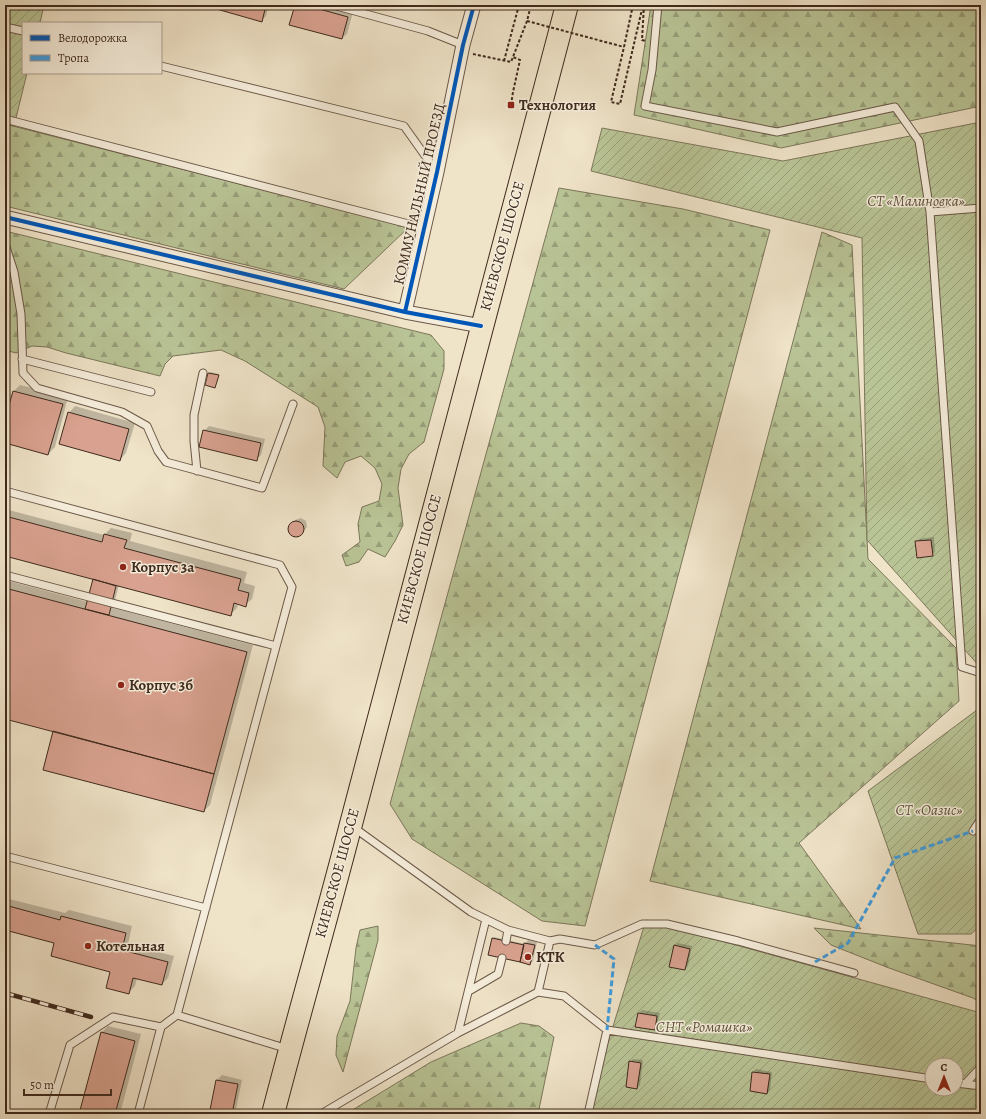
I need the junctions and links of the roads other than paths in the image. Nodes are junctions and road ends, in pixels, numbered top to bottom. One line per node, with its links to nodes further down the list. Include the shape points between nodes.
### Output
1 (334, 5): 7 (lane, via 428,32)
2 (474, 5): 7 (street, КОММУНАЛЬНЫЙ ПРОЕЗД)
3 (567, 5): 17 (highway, КИЕВСКОЕ ШОССЕ)
4 (658, 5): 12 (lane, via 652,70 645,106 777,132 895,107 919,141)
5 (5, 27): 6 (lane)
6 (22, 31)
7 (463, 48): 10 (street, КОММУНАЛЬНЫЙ ПРОЕЗД)
8 (162, 66): 10 (lane, via 404,126)
9 (5, 119): 14 (lane)
10 (437, 172): 14 (street, КОММУНАЛЬНЫЙ ПРОЕЗД)
11 (981, 208): 12 (lane)
12 (930, 212): 26 (lane, via 962,667)
13 (5, 217): 16 (street)
14 (424, 228): 16 (street, КОММУНАЛЬНЫЙ ПРОЕЗД)
15 (5, 244): 18 (lane, via 14,272 21,314)
16 (404, 312): 17 (street)
17 (481, 326): 28 (highway, КИЕВСКОЕ ШОССЕ)
18 (22, 359): 20 (lane); 22 (lane, via 23,372 37,388 122,412 147,426 166,462)
19 (203, 372): 22 (lane, via 194,414)
20 (151, 392)
21 (292, 404): 22 (lane, via 262,488)
22 (197, 470)
23 (5, 492): 25 (lane, via 280,565 292,587)
24 (5, 575): 25 (lane)
25 (276, 646): 31 (lane)
26 (981, 673)
27 (981, 819): 29 (lane)
28 (350, 826): 32 (lane, via 471,912); 44 (highway, КИЕВСКОЕ ШОССЕ)
29 (973, 831)
30 (5, 856): 31 (lane)
31 (206, 908): 40 (lane)
32 (486, 919): 33 (lane); 38 (lane)
33 (508, 930): 34 (lane); 35 (lane)
34 (506, 941)
35 (550, 941): 37 (lane, via 560,939 594,945 642,924 667,924); 39 (lane)
36 (502, 958): 38 (lane, via 498,974)
37 (854, 973)
38 (469, 991): 43 (lane)
39 (538, 992): 42 (lane, via 564,996); 43 (lane)
40 (177, 1015): 41 (lane); 44 (lane)
41 (161, 1027): 49 (lane, via 113,1017 70,1045); 50 (lane)
42 (607, 1030): 46 (lane); 53 (lane)
43 (458, 1033): 52 (lane)
44 (290, 1050): 51 (highway, КИЕВСКОЕ ШОССЕ)
45 (981, 1067): 47 (lane)
46 (924, 1078)
47 (965, 1084): 48 (lane)
48 (981, 1086)
49 (49, 1114)
50 (138, 1114)
51 (273, 1114)
52 (321, 1114)
53 (588, 1114)

